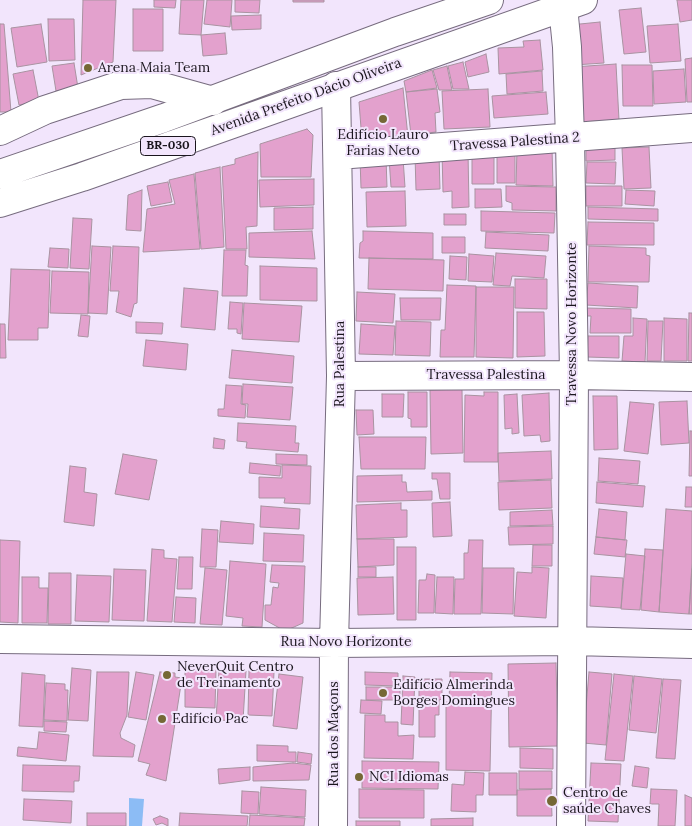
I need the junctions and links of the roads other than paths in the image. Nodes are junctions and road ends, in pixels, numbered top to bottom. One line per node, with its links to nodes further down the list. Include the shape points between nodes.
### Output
1 (489, 0): 4 (street, Avenida Prefeito Dácio Oliveira / BR-030)
2 (573, 3): 3 (street, Avenida Prefeito Dácio Oliveira / BR-030); 7 (street, Travessa Novo Horizonte, via 567,47)
3 (336, 86): 8 (street, Rua Palestina); 10 (street, Avenida Prefeito Dácio Oliveira / BR-030)
4 (213, 101): 6 (street, via 152,84 121,85 45,110); 9 (street, Avenida Prefeito Dácio Oliveira / BR-030)
5 (692, 128): 7 (street, Travessa Palestina 2)
6 (0, 131)
7 (570, 138): 8 (street, Travessa Palestina 2); 11 (street, Travessa Novo Horizonte)
8 (338, 155): 12 (street, Rua Palestina)
9 (0, 174)
10 (0, 203)
11 (574, 375): 12 (street, Travessa Palestina); 13 (street, Travessa Palestina); 15 (street, Travessa Novo Horizonte)
12 (341, 376): 16 (street, Rua Palestina)
13 (692, 377)
14 (0, 639): 16 (street, Rua Novo Horizonte)
15 (572, 641): 16 (street, Rua Novo Horizonte); 17 (street, Rua Novo Horizonte); 19 (street, Travessa Novo Horizonte)
16 (334, 643): 18 (street, Rua dos Maçons)
17 (692, 644)
18 (333, 826)
19 (571, 826)

